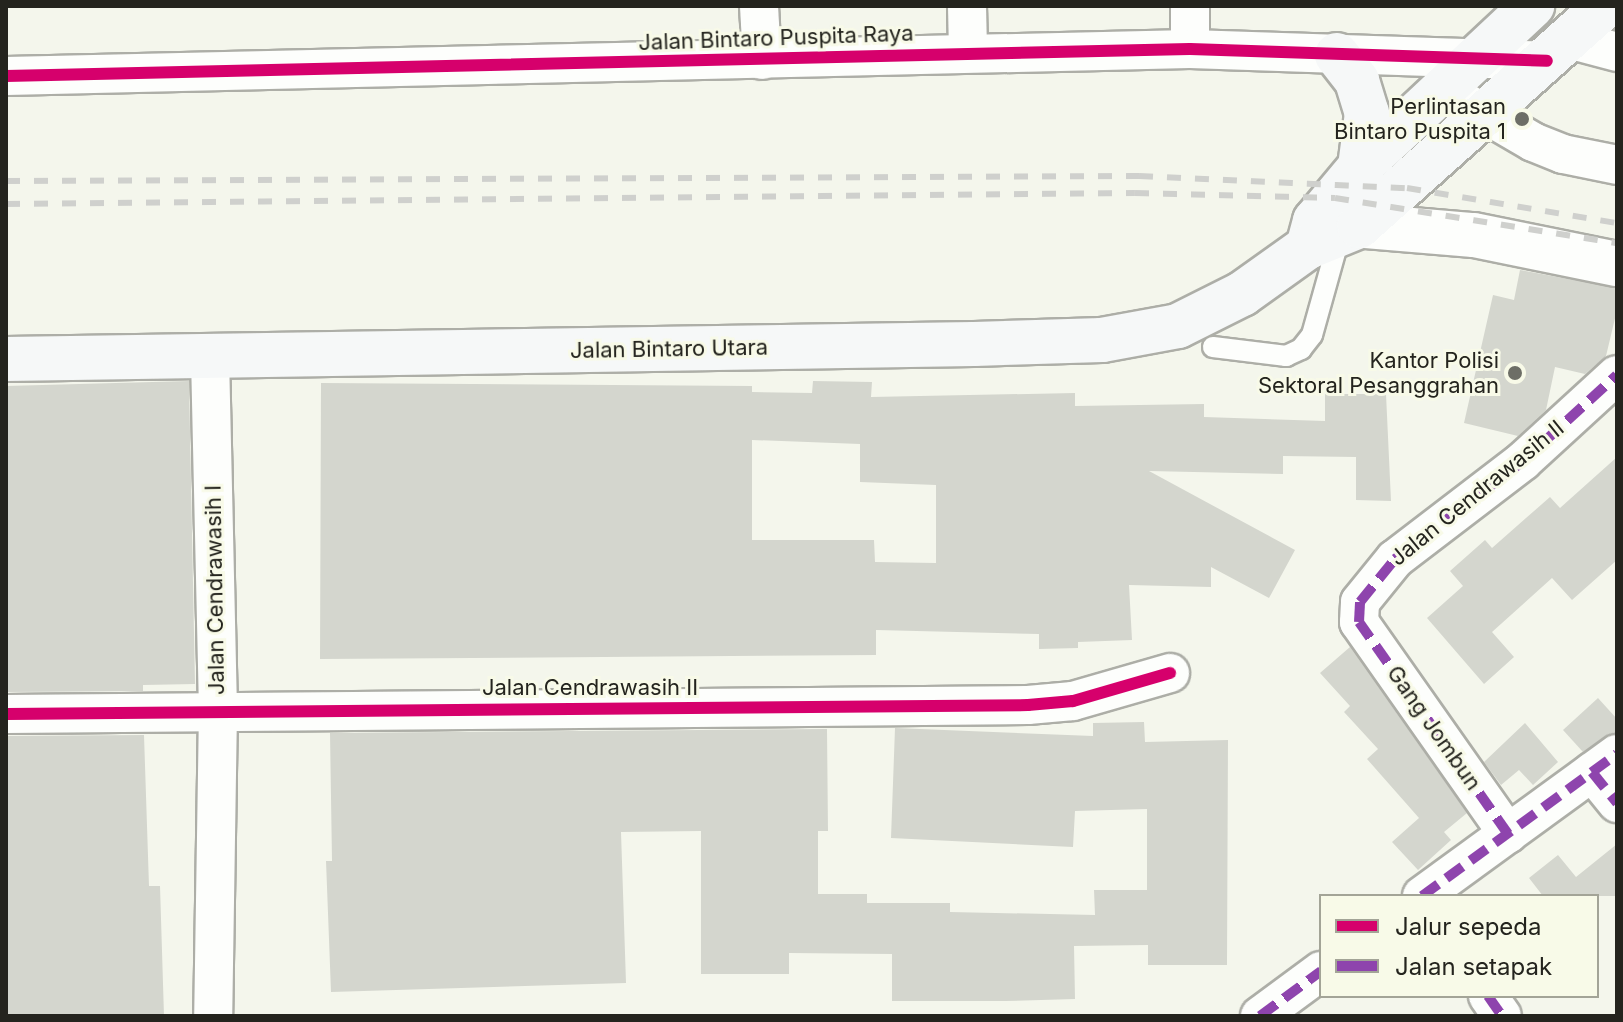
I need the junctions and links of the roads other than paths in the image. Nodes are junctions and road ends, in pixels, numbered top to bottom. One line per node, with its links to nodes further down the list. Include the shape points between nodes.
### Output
1 (759, 6): 11 (street)
2 (967, 6): 7 (street)
3 (1190, 6): 6 (street)
4 (1532, 6): 12 (main road)
5 (1605, 6): 8 (main road)
6 (1190, 49): 7 (street, Jalan Bintaro Puspita Raya); 10 (street, Jalan Bintaro Puspita Raya)
7 (968, 51): 11 (street, Jalan Bintaro Puspita Raya)
8 (1559, 51): 9 (street, Jalan Bintaro Puspita Raya); 12 (street, Jalan Bintaro Puspita Raya); 15 (main road)
9 (1617, 52)
10 (1343, 55): 12 (street, Jalan Bintaro Puspita Raya); 16 (main road, via 1367,113)
11 (762, 60): 13 (street, Jalan Bintaro Puspita Raya)
12 (1475, 60): 14 (main road)
13 (6, 76)
14 (1444, 90): 15 (street); 16 (main road)
15 (1483, 116): 17 (street, via 1563,154); 18 (main road)
16 (1367, 161): 18 (main road)
17 (1617, 165)
18 (1331, 232): 19 (street, via 1474,235); 20 (lane, via 1312,335 1301,349 1286,356); 21 (main road, Jalan Bintaro Utara, via 1242,294 1178,326 1102,340)
19 (1617, 264)
20 (1213, 347)
21 (210, 357): 22 (main road, Jalan Bintaro Utara); 26 (street, Jalan Cendrawasih I)
22 (6, 359)
23 (1617, 375): 24 (street, Jalan Cendrawasih II, via 1523,461 1378,574 1360,602)
24 (1359, 622): 30 (street, Gang Jombun)
25 (1170, 673): 26 (street, Jalan Cendrawasih II, via 1073,701 1028,705)
26 (218, 710): 27 (street, Jalan Cendrawasih II); 34 (street, Jalan Cendrawasih I)
27 (6, 714)
28 (1605, 763): 29 (street); 30 (street)
29 (1617, 803)
30 (1508, 834): 31 (street)
31 (1425, 894)
32 (1319, 972): 35 (street)
33 (1489, 998): 36 (street)
34 (213, 1016)
35 (1260, 1016)
36 (1502, 1016)

